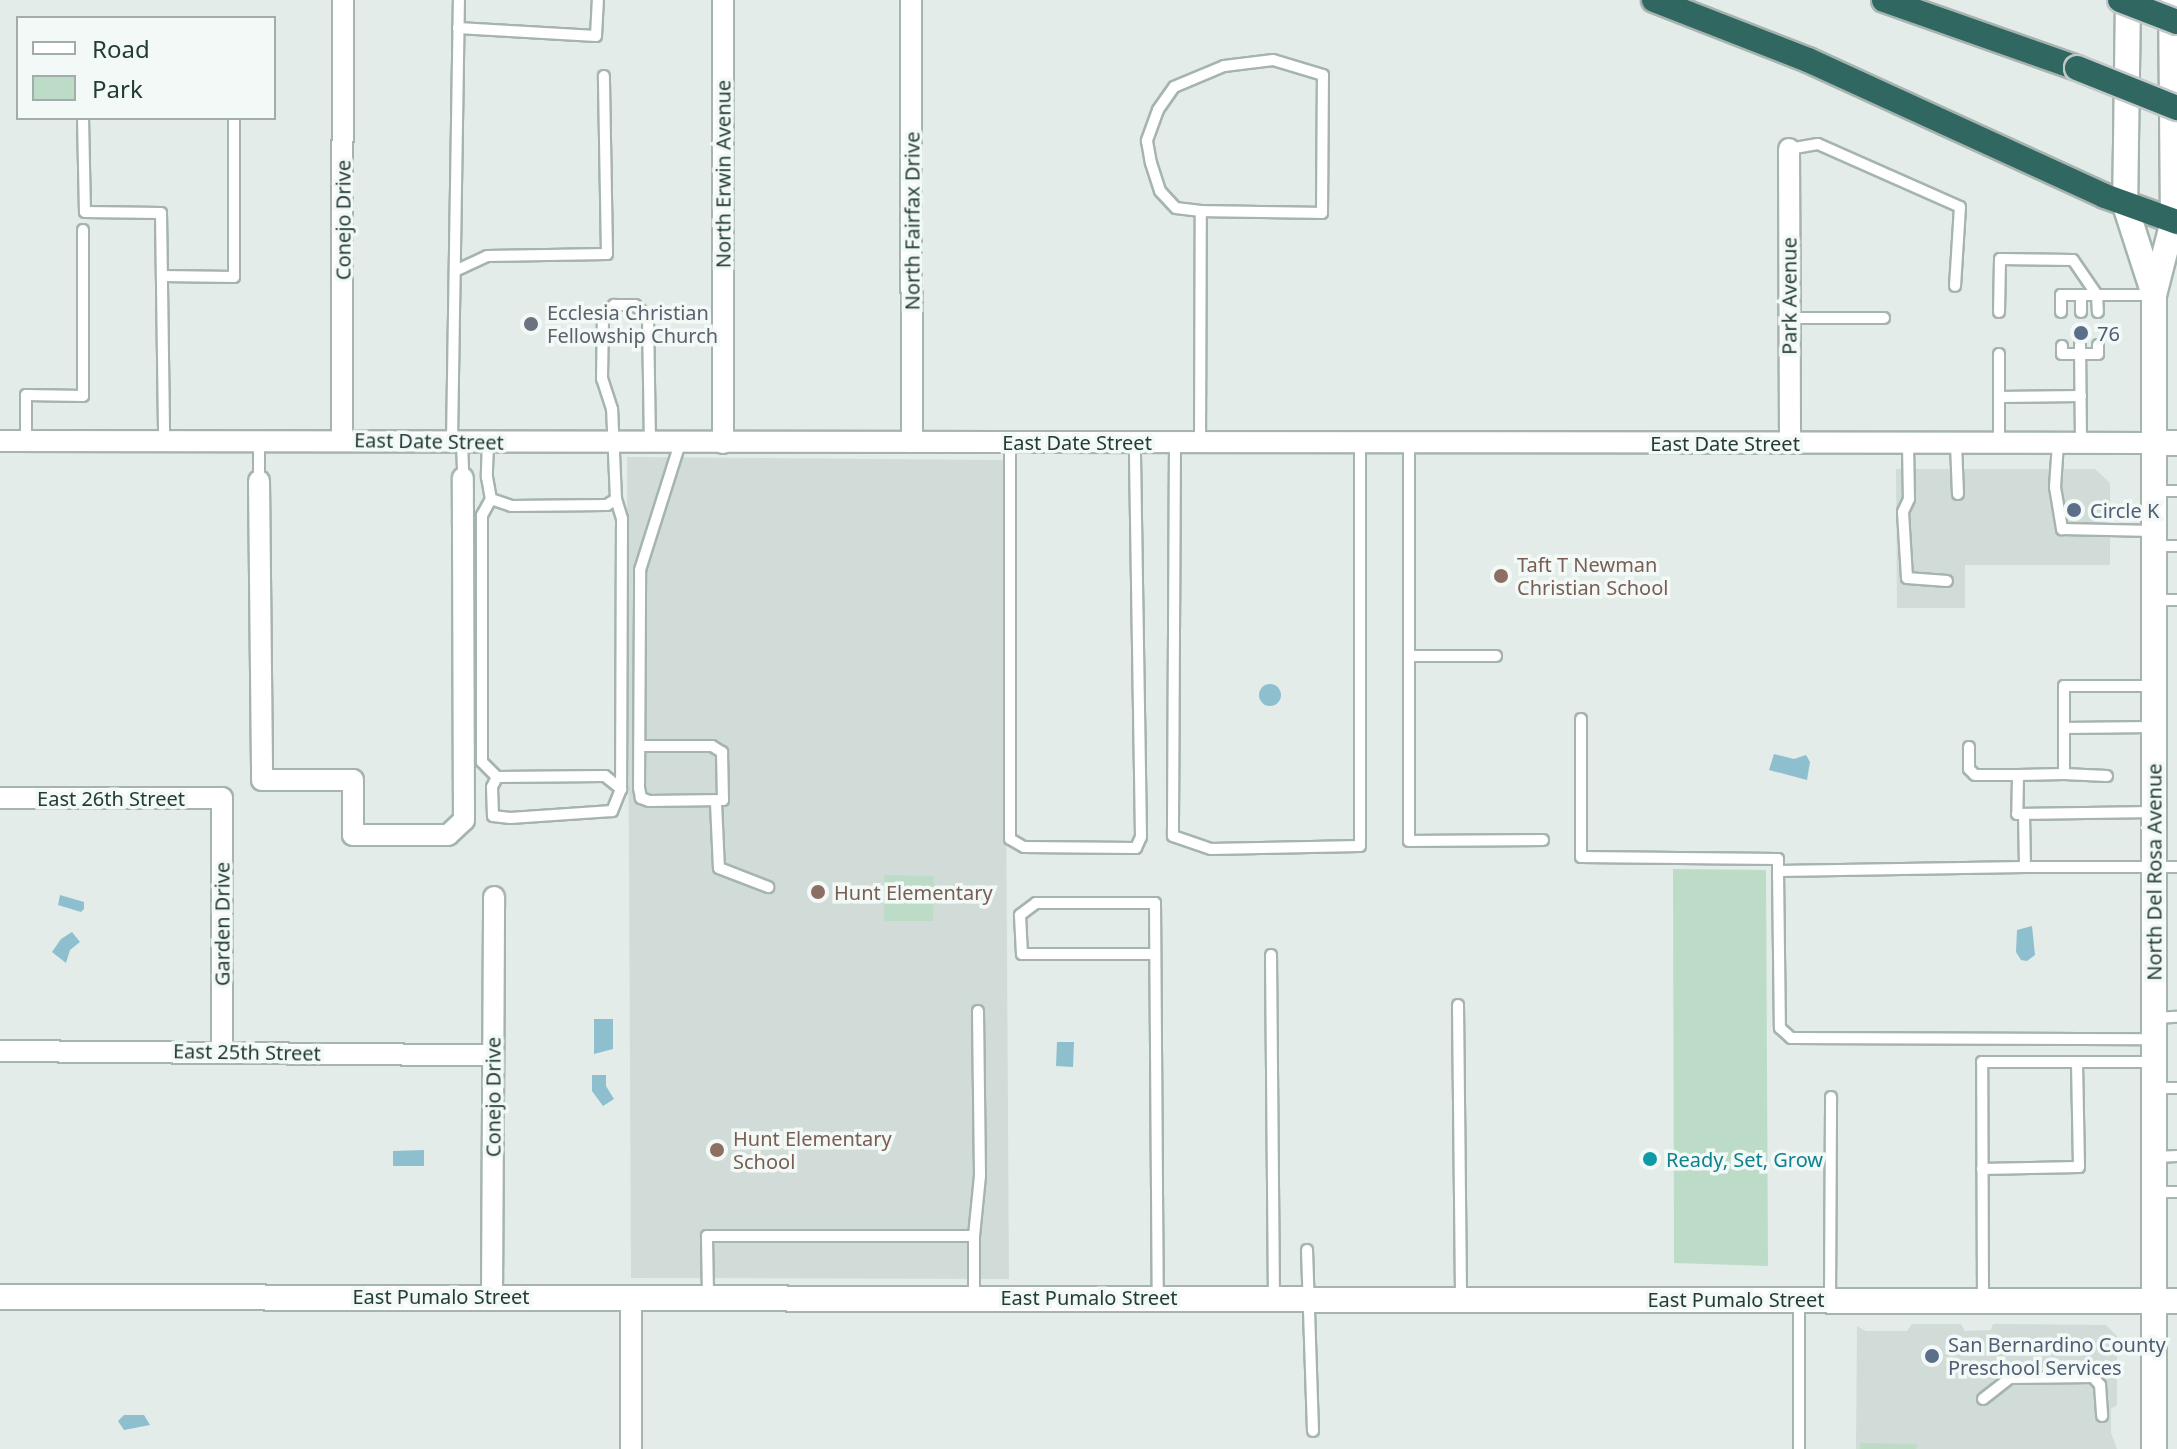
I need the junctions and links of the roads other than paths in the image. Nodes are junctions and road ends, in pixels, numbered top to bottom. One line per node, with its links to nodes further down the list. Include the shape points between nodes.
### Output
1 (343, 0): 42 (street, Conejo Drive)
2 (459, 0): 12 (lane)
3 (598, 0): 12 (lane, via 596,36)
4 (723, 0): 54 (street, North Erwin Avenue)
5 (911, 0): 48 (street, North Fairfax Drive)
6 (1654, 0): 18 (highway, via 1808,60)
7 (1884, 0): 14 (highway, bridge)
8 (2120, 0): 11 (highway, bridge)
9 (2128, 0): 18 (street, North Del Rosa Avenue)
10 (2171, 0): 20 (street, North Del Rosa Avenue)
11 (2177, 22)
12 (458, 28): 22 (lane)
13 (604, 76): 22 (lane, via 607,254 487,256)
14 (2177, 108)
15 (83, 120): 23 (lane, via 85,212 161,213)
16 (234, 120): 23 (lane, via 234,277)
17 (1789, 149): 24 (lane, via 1818,144 1960,207); 32 (street, Park Avenue)
18 (2125, 205): 20 (highway); 27 (street, North Del Rosa Avenue)
19 (1201, 211): 19 (lane, via 1322,213 1323,75 1273,60 1224,66 1174,87 1158,110 1147,141 1151,163 1160,191 1176,208); 51 (lane)
20 (2175, 221): 27 (street, North Del Rosa Avenue)
21 (83, 230): 44 (lane, via 83,396 26,395)
22 (455, 271): 45 (lane)
23 (162, 276): 40 (lane)
24 (1955, 286)
25 (2081, 295): 26 (lane); 29 (lane, via 2061,295); 30 (lane)
26 (2097, 295): 27 (lane); 28 (lane, via 2073,260 2000,259); 31 (lane)
27 (2154, 295): 61 (street, North Del Rosa Avenue)
28 (1999, 312)
29 (2061, 312)
30 (2081, 312)
31 (2098, 312)
32 (1789, 318): 33 (lane); 58 (street, Park Avenue)
33 (1884, 318)
34 (2098, 345): 36 (lane, via 2098,354)
35 (2062, 346): 36 (lane, via 2062,354)
36 (2080, 350): 38 (lane)
37 (1999, 354): 39 (lane)
38 (2081, 396): 39 (lane); 60 (lane)
39 (1999, 397): 64 (lane)
40 (164, 440): 41 (street, East Date Street); 44 (street, East Date Street)
41 (259, 440): 42 (street, East Date Street); 66 (lane)
42 (342, 440): 45 (street, East Date Street)
43 (0, 441): 44 (street, East Date Street)
44 (26, 441)
45 (457, 441): 46 (street, East Date Street); 65 (lane)
46 (488, 441): 47 (street, East Date Street); 69 (lane)
47 (612, 442): 52 (street, East Date Street); 52 (lane, via 612,409 602,379 603,316 614,305 635,305 648,317); 70 (lane)
48 (912, 442): 54 (street, East Date Street); 55 (street, East Date Street)
49 (1135, 442): 50 (street, East Date Street); 55 (street, East Date Street); 55 (lane, via 1141,837 1136,848 1024,847 1010,839)
50 (1175, 442): 51 (street, East Date Street); 56 (lane, via 1173,836 1211,849 1360,846)
51 (1200, 442): 56 (street, East Date Street)
52 (650, 443): 53 (street, East Date Street)
53 (680, 443): 54 (street, East Date Street); 80 (lane, via 640,570)
54 (723, 443)
55 (1010, 443)
56 (1360, 443): 57 (street, East Date Street)
57 (1409, 443): 58 (street, East Date Street); 74 (lane)
58 (1790, 443): 62 (street, East Date Street)
59 (2058, 443): 60 (street, East Date Street); 64 (street, East Date Street); 71 (lane, via 2055,487 2062,529)
60 (2081, 443): 61 (street, East Date Street)
61 (2165, 443): 67 (street, North Del Rosa Avenue)
62 (1908, 444): 63 (street, East Date Street); 72 (lane, via 1909,499 1903,512 1907,578)
63 (1956, 444): 64 (street, East Date Street); 68 (lane)
64 (1999, 444)
65 (463, 478): 66 (street, via 464,820 448,835 353,835 353,780 262,780)
66 (259, 481)
67 (2165, 491): 71 (street, North Del Rosa Avenue)
68 (1958, 494)
69 (491, 499): 70 (lane, via 511,506 607,505); 85 (lane, via 482,515 482,762)
70 (616, 499): 86 (lane, via 622,519)
71 (2162, 541): 73 (street, North Del Rosa Avenue)
72 (1947, 581)
73 (2166, 600): 76 (street, North Del Rosa Avenue)
74 (1409, 656): 75 (lane); 92 (lane, via 1409,841)
75 (1496, 656)
76 (2154, 686): 78 (street, North Del Rosa Avenue); 79 (lane, via 2064,686)
77 (1581, 719): 95 (lane, via 1581,857 1778,859)
78 (2154, 727): 79 (lane); 90 (street, North Del Rosa Avenue)
79 (2064, 728): 82 (lane)
80 (640, 746): 89 (lane, via 641,798); 89 (lane, via 712,746 722,752 723,800)
81 (1969, 747): 83 (lane, via 1969,769 1975,775)
82 (2064, 774): 83 (lane); 84 (lane)
83 (2018, 775): 91 (lane, via 2017,814)
84 (2107, 776)
85 (497, 777): 86 (lane, via 605,776); 86 (lane, via 493,816 510,818 612,811)
86 (621, 789)
87 (0, 798): 88 (street, East 26th Street)
88 (222, 798): 104 (street, Garden Drive)
89 (716, 803): 96 (lane, via 719,868)
90 (2154, 812): 91 (lane); 94 (street, North Del Rosa Avenue)
91 (2024, 814): 93 (lane)
92 (1543, 840)
93 (2025, 867): 94 (lane); 95 (lane)
94 (2165, 867): 102 (street, North Del Rosa Avenue)
95 (1778, 871): 102 (lane, via 1780,1028 1791,1038)
96 (768, 887)
97 (494, 897): 105 (street, Conejo Drive)
98 (1155, 954): 98 (lane, via 1155,903 1036,903 1020,915 1022,954); 119 (lane)
99 (1271, 955): 120 (lane)
100 (1458, 1005): 122 (lane)
101 (978, 1011): 112 (lane, via 980,1176)
102 (2160, 1034): 106 (lane); 107 (street, North Del Rosa Avenue)
103 (0, 1051): 104 (street, East 25th Street)
104 (222, 1051): 105 (street, East 25th Street)
105 (493, 1055): 117 (street, Conejo Drive)
106 (2077, 1062): 110 (lane, via 1982,1062); 110 (lane, via 2079,1167)
107 (2165, 1088): 109 (street, North Del Rosa Avenue)
108 (1831, 1097): 124 (lane)
109 (2165, 1156): 111 (street, North Del Rosa Avenue)
110 (1982, 1169): 125 (lane)
111 (2165, 1192): 126 (street, North Del Rosa Avenue)
112 (974, 1236): 115 (lane, via 707,1236); 118 (lane)
113 (1307, 1250): 121 (lane)
114 (631, 1296): 115 (street, East Pumalo Street); 117 (street, East Pumalo Street); 130 (street)
115 (708, 1296): 118 (street, East Pumalo Street)
116 (0, 1297): 117 (street, East Pumalo Street)
117 (492, 1297)
118 (974, 1297): 119 (street, East Pumalo Street)
119 (1158, 1298): 120 (street, East Pumalo Street)
120 (1274, 1298): 121 (street, East Pumalo Street)
121 (1307, 1298): 122 (street, East Pumalo Street); 129 (lane)
122 (1461, 1299): 123 (street, East Pumalo Street)
123 (1799, 1300): 124 (street, East Pumalo Street); 131 (lane)
124 (1830, 1300): 125 (street, East Pumalo Street)
125 (1983, 1300): 126 (street, East Pumalo Street)
126 (2166, 1301): 132 (street, North Del Rosa Avenue)
127 (1983, 1399): 128 (lane, via 2010,1378 2093,1377 2100,1385)
128 (2102, 1416)
129 (1313, 1431)
130 (631, 1449)
131 (1799, 1449)
132 (2154, 1449)

